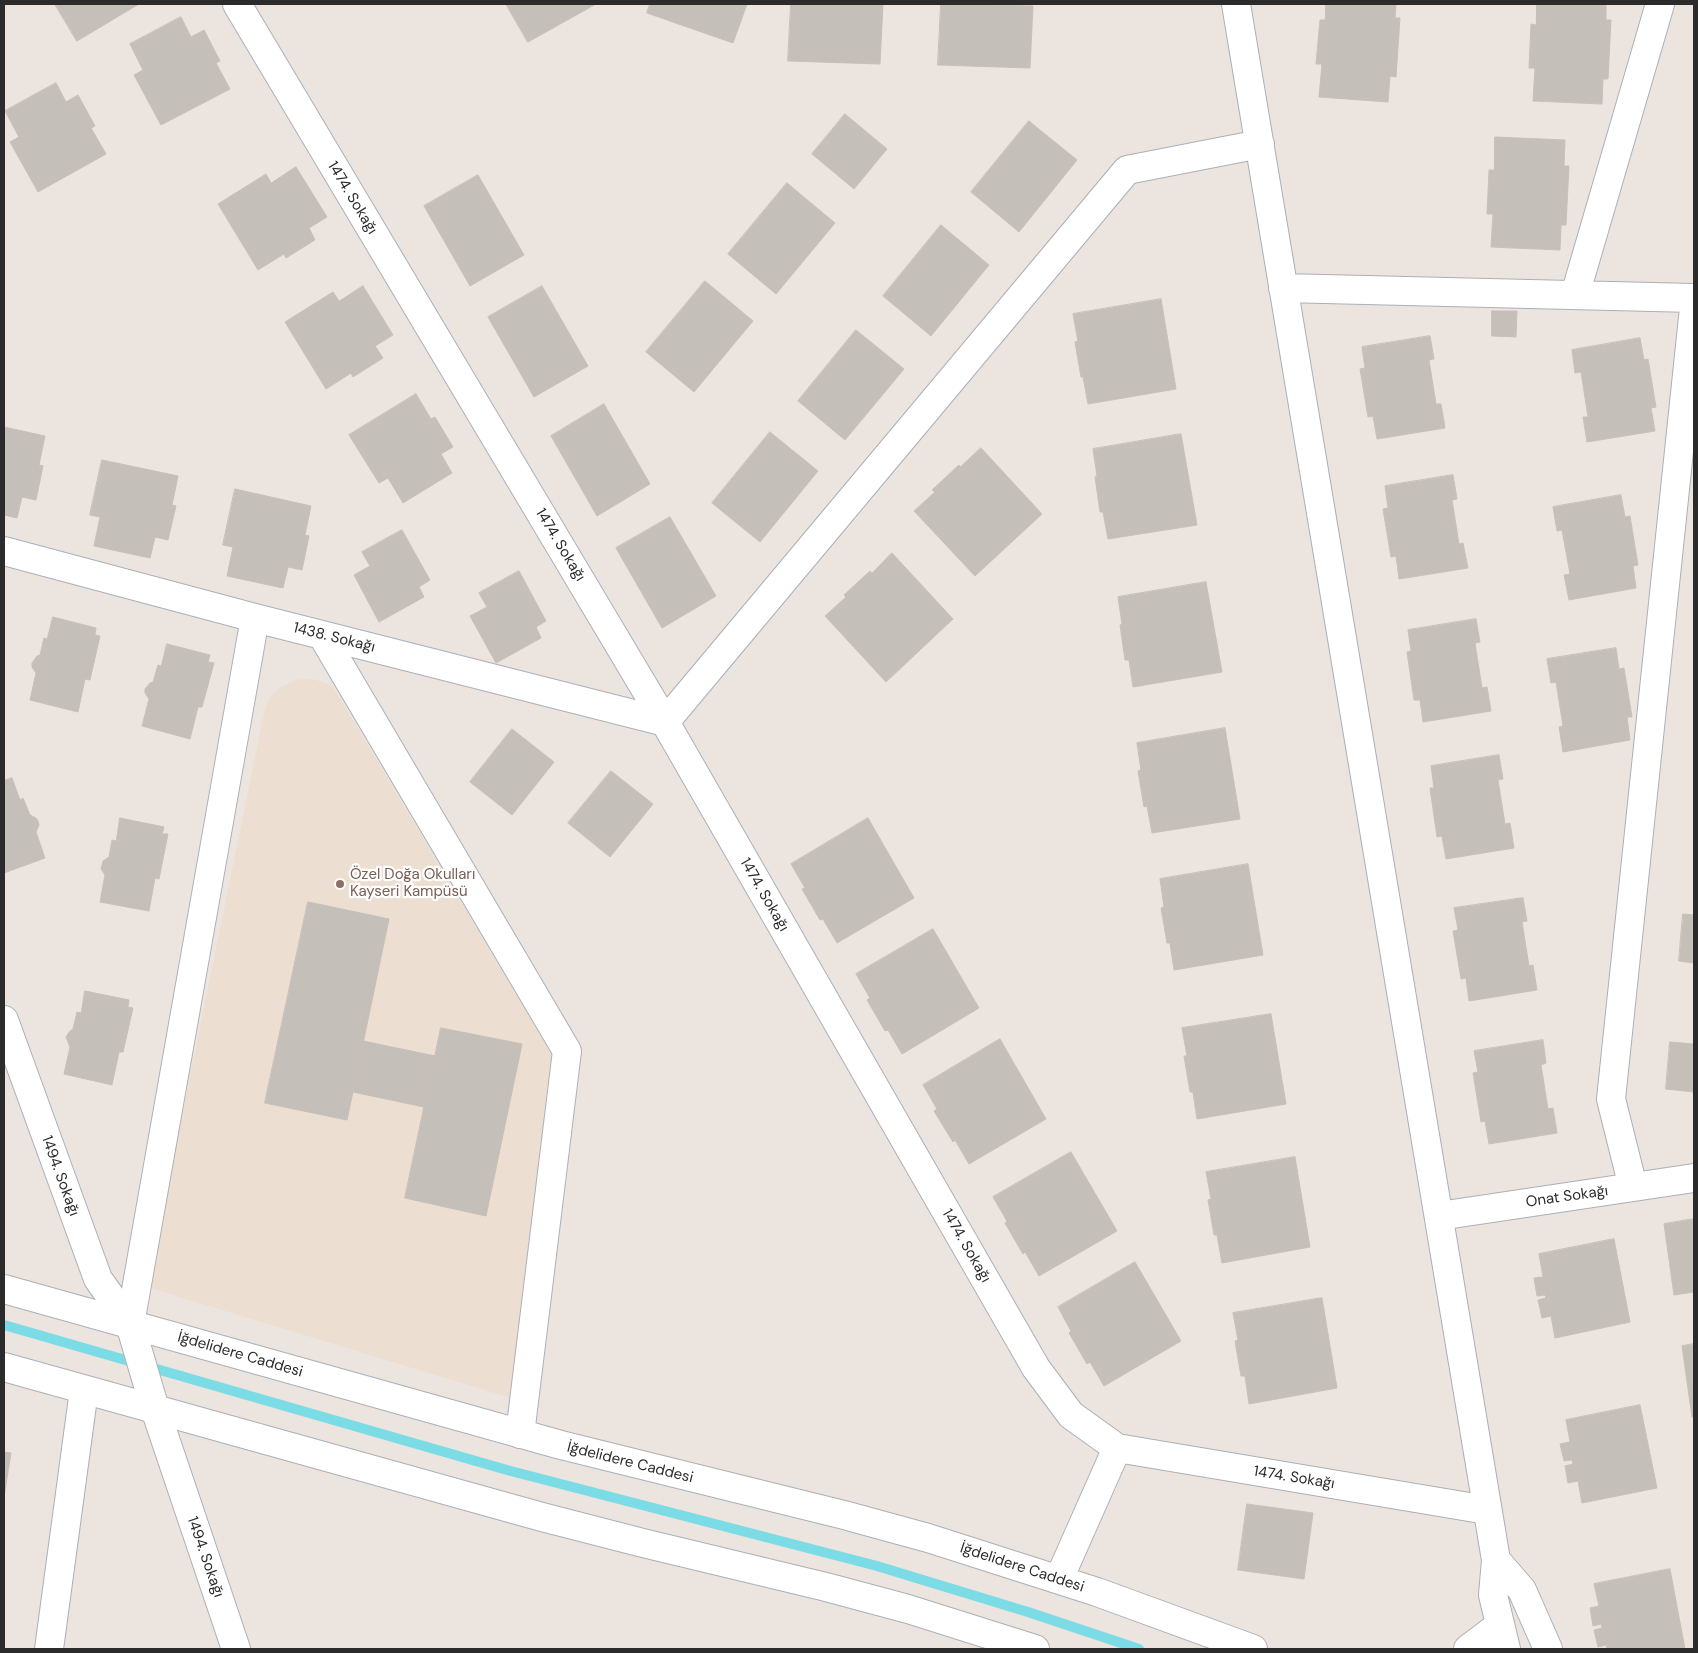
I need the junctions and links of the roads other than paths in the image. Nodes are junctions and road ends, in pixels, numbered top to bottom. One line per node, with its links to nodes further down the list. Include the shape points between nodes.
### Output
1 (237, 4): 12 (street, 1474. Sokağı)
2 (1236, 4): 4 (street)
3 (1660, 4): 6 (street)
4 (1260, 144): 5 (street); 12 (street, via 1127,170)
5 (1283, 288): 6 (street); 16 (street)
6 (1575, 295): 7 (street)
7 (1694, 298)
8 (1694, 308): 15 (street, via 1612,1099)
9 (4, 552): 10 (street, 1438. Sokağı)
10 (254, 618): 11 (street, 1438. Sokağı); 18 (street)
11 (322, 635): 12 (street, 1438. Sokağı); 22 (street, via 567,1051)
12 (665, 722): 23 (street, 1474. Sokağı, via 1036,1368 1071,1415)
13 (4, 1020): 18 (street, 1494. Sokağı, via 98,1279)
14 (1694, 1178): 15 (street, Onat Sokağı)
15 (1633, 1187): 16 (street, Onat Sokağı)
16 (1439, 1216): 24 (street)
17 (4, 1289): 18 (street, İğdelidere Caddesi)
18 (131, 1330): 21 (street, 1494. Sokağı); 22 (street, İğdelidere Caddesi)
19 (4, 1367): 20 (street)
20 (84, 1390): 21 (street); 28 (street)
21 (155, 1409): 29 (street, 1494. Sokağı); 30 (street, via 542,1517 890,1604)
22 (520, 1434): 26 (street, İğdelidere Caddesi, via 844,1515)
23 (1118, 1448): 24 (street, 1474. Sokağı); 26 (street)
24 (1487, 1510): 25 (street)
25 (1496, 1560): 27 (street, via 1493,1595); 33 (street, via 1522,1590)
26 (1059, 1579): 31 (street, İğdelidere Caddesi)
27 (1503, 1637): 32 (street)
28 (49, 1649)
29 (236, 1649)
30 (1035, 1649)
31 (1253, 1649)
32 (1468, 1649)
33 (1548, 1649)

